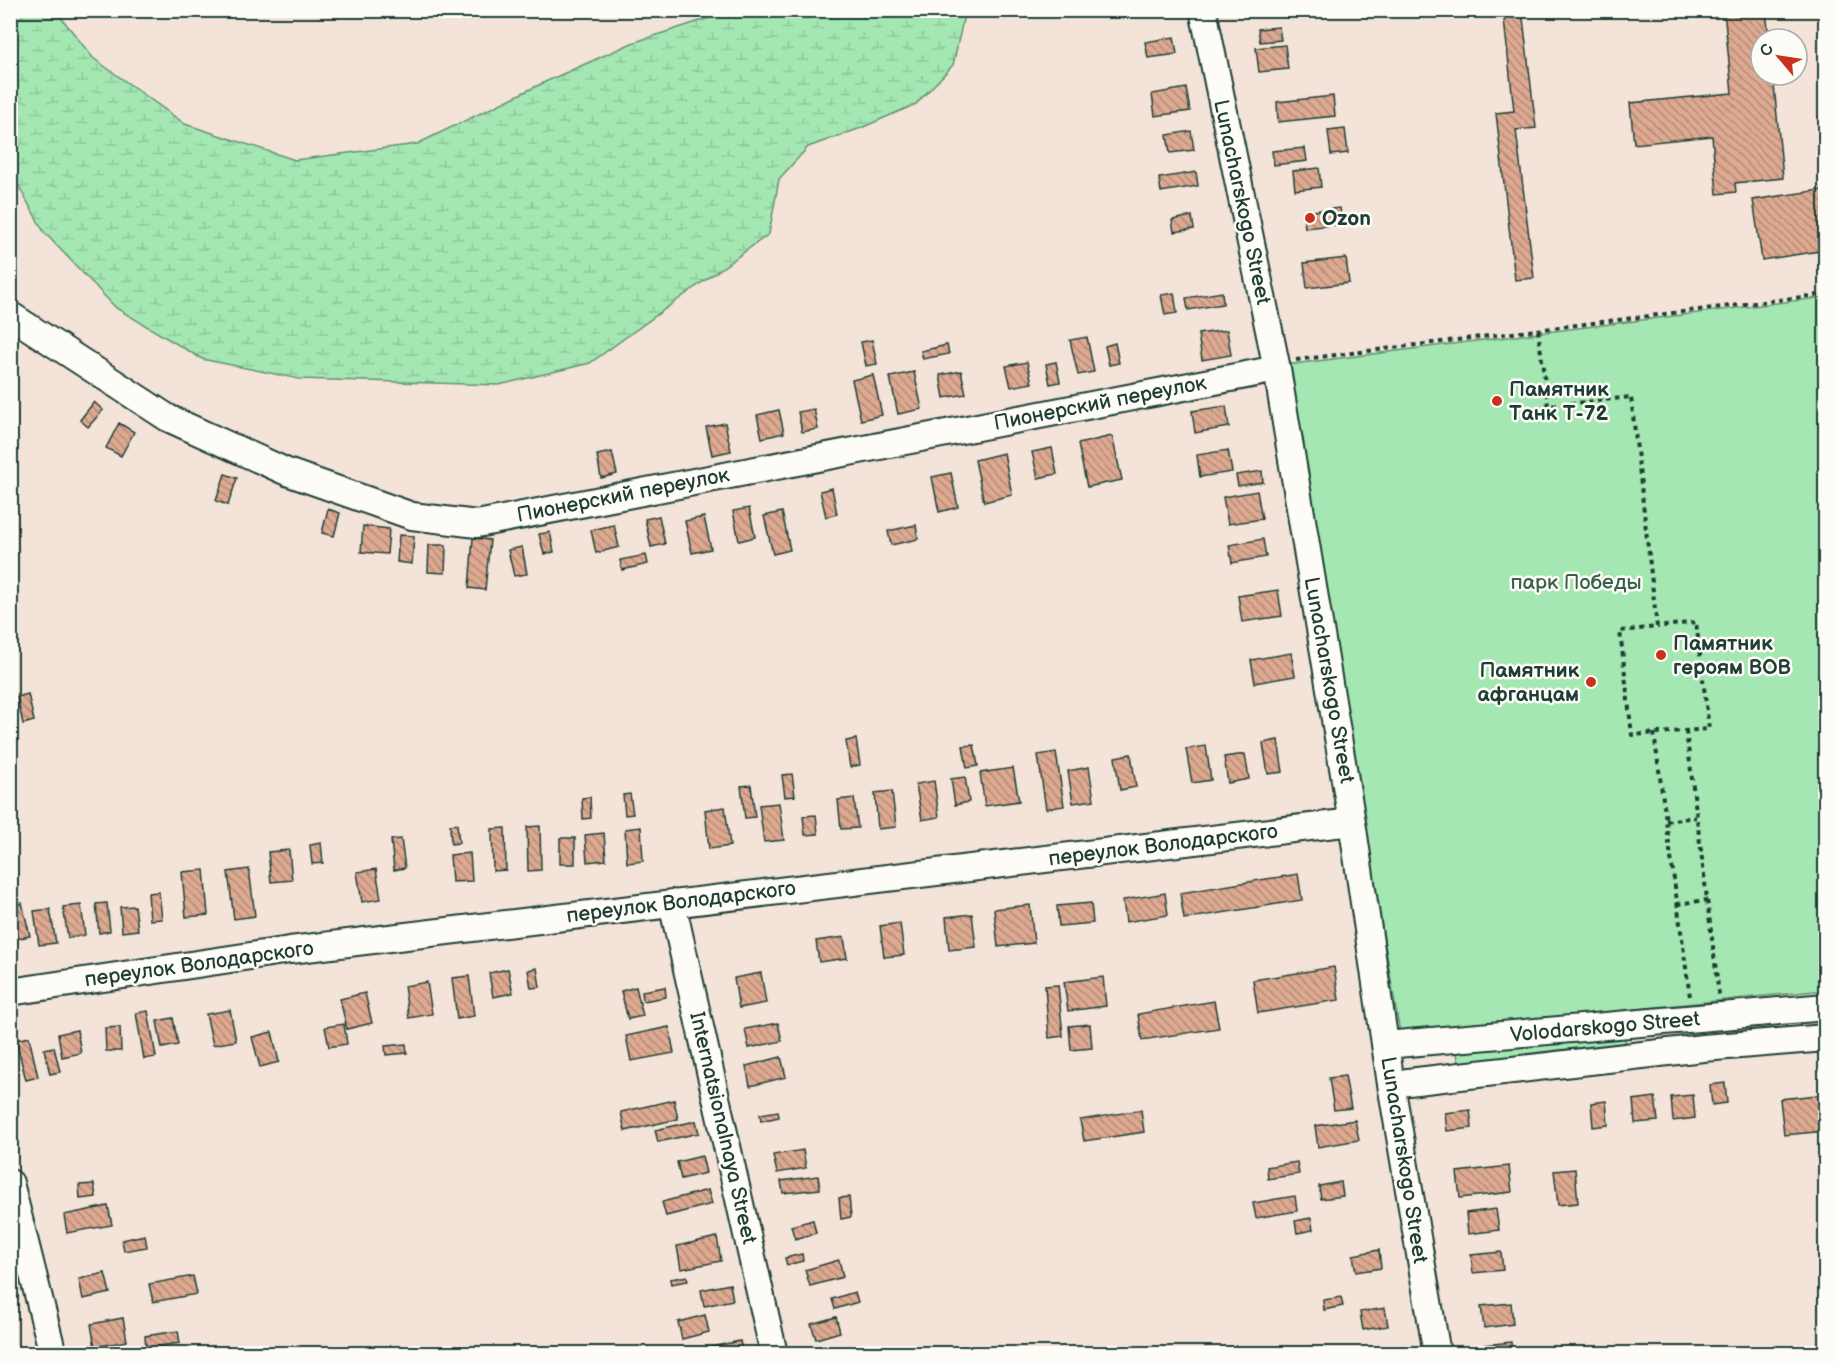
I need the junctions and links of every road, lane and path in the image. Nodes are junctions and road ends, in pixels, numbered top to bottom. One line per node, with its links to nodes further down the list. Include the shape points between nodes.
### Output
1 (1203, 10): 5 (street, Lunacharskogo Street)
2 (1826, 294): 4 (path)
3 (10, 315): 5 (street, Пионерский переулок, via 168,418 287,472 412,516 477,524)
4 (1538, 330): 5 (path); 6 (path, via 1548,406 1631,397)
5 (1276, 366): 11 (street, Lunacharskogo Street)
6 (1658, 627): 7 (path, via 1696,622 1709,729); 8 (path, via 1620,631 1632,735)
7 (1686, 731): 8 (path); 9 (path)
8 (1654, 733): 10 (path)
9 (1696, 817): 10 (path); 12 (path)
10 (1666, 821): 14 (path)
11 (1352, 822): 13 (street, переулок Володарского); 20 (street, Lunacharskogo Street)
12 (1707, 900): 14 (path); 17 (path)
13 (672, 903): 15 (street, переулок Володарского, via 290,950); 24 (street, Internatsionalnaya Street)
14 (1677, 904): 18 (path)
15 (10, 992)
16 (1826, 1007): 17 (street, Volodarskogo Street)
17 (1722, 1017): 18 (street, Volodarskogo Street)
18 (1694, 1019): 20 (street, Volodarskogo Street)
19 (1826, 1038): 21 (street, Volodarskogo Street)
20 (1385, 1045): 21 (street, Lunacharskogo Street)
21 (1391, 1084): 25 (street, Lunacharskogo Street)
22 (10, 1183): 23 (street)
23 (53, 1353)
24 (774, 1353)
25 (1437, 1353)

